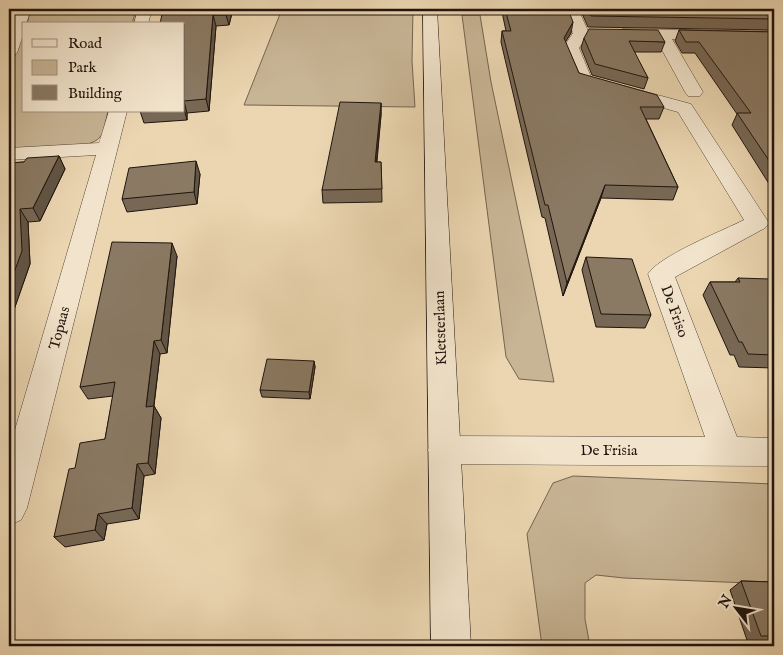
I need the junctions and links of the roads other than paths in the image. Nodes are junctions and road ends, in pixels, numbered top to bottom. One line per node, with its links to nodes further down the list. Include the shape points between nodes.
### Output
1 (24, 9): 9 (street)
2 (145, 9): 5 (street)
3 (430, 9): 15 (street, Kletsterlaan)
4 (571, 9): 6 (street)
5 (142, 22)
6 (597, 33): 7 (street); 14 (street, De Friso, via 571,48 584,80 685,108)
7 (661, 34): 8 (street); 10 (street)
8 (774, 36)
9 (9, 53)
10 (694, 92)
11 (118, 112): 12 (street, Topaas)
12 (108, 148): 13 (street); 18 (street, Topaas)
13 (9, 154)
14 (766, 227): 16 (street, De Friso, via 691,256 661,274)
15 (444, 450): 16 (street, De Frisia); 19 (street, Kletsterlaan)
16 (726, 451): 17 (street, De Frisia)
17 (774, 452)
18 (9, 508)
19 (451, 646)

